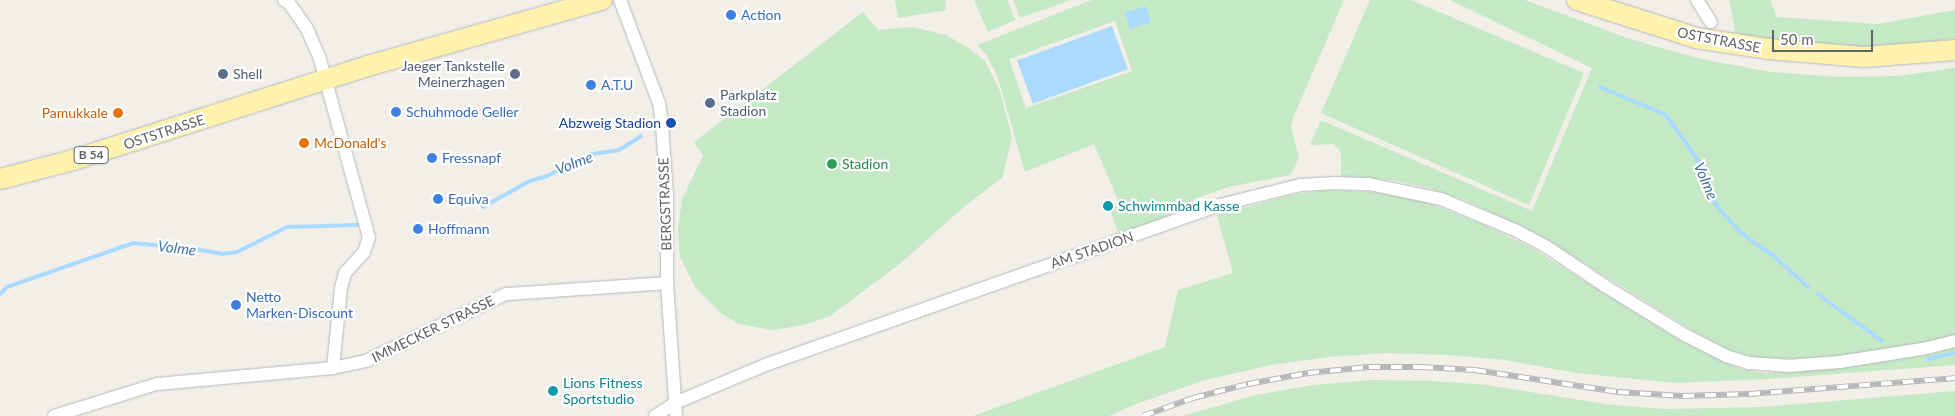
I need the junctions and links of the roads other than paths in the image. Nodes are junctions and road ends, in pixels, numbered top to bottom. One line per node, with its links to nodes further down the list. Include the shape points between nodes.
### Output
1 (602, 0): 8 (main road, OSTSTRASSE / B 54)
2 (620, 0): 10 (street, BERGSTRASSE, via 659,103 667,194)
3 (1577, 0): 7 (main road, OSTSTRASSE, via 1697,38 1769,49 1864,57)
4 (1697, 0): 6 (street)
5 (288, 1): 8 (street, via 306,27)
6 (1711, 22)
7 (1955, 50)
8 (327, 79): 9 (main road, OSTSTRASSE / B 54, via 73,160); 12 (street, via 369,237 364,252 345,273)
9 (0, 179)
10 (667, 283): 12 (street, IMMECKER STRASSE, via 506,294 366,361); 13 (street, BERGSTRASSE)
11 (1955, 341): 13 (street, AM STADION, via 1840,362 1788,366 1749,363 1726,356 1685,335 1517,231 1441,199 1408,190 1333,182 1300,186 1216,206 768,364)
12 (333, 368): 14 (street, IMMECKER STRASSE, via 157,384)
13 (675, 402): 15 (street, AM STADION); 16 (street, BERGSTRASSE)
14 (54, 416)
15 (655, 416)
16 (676, 416)

